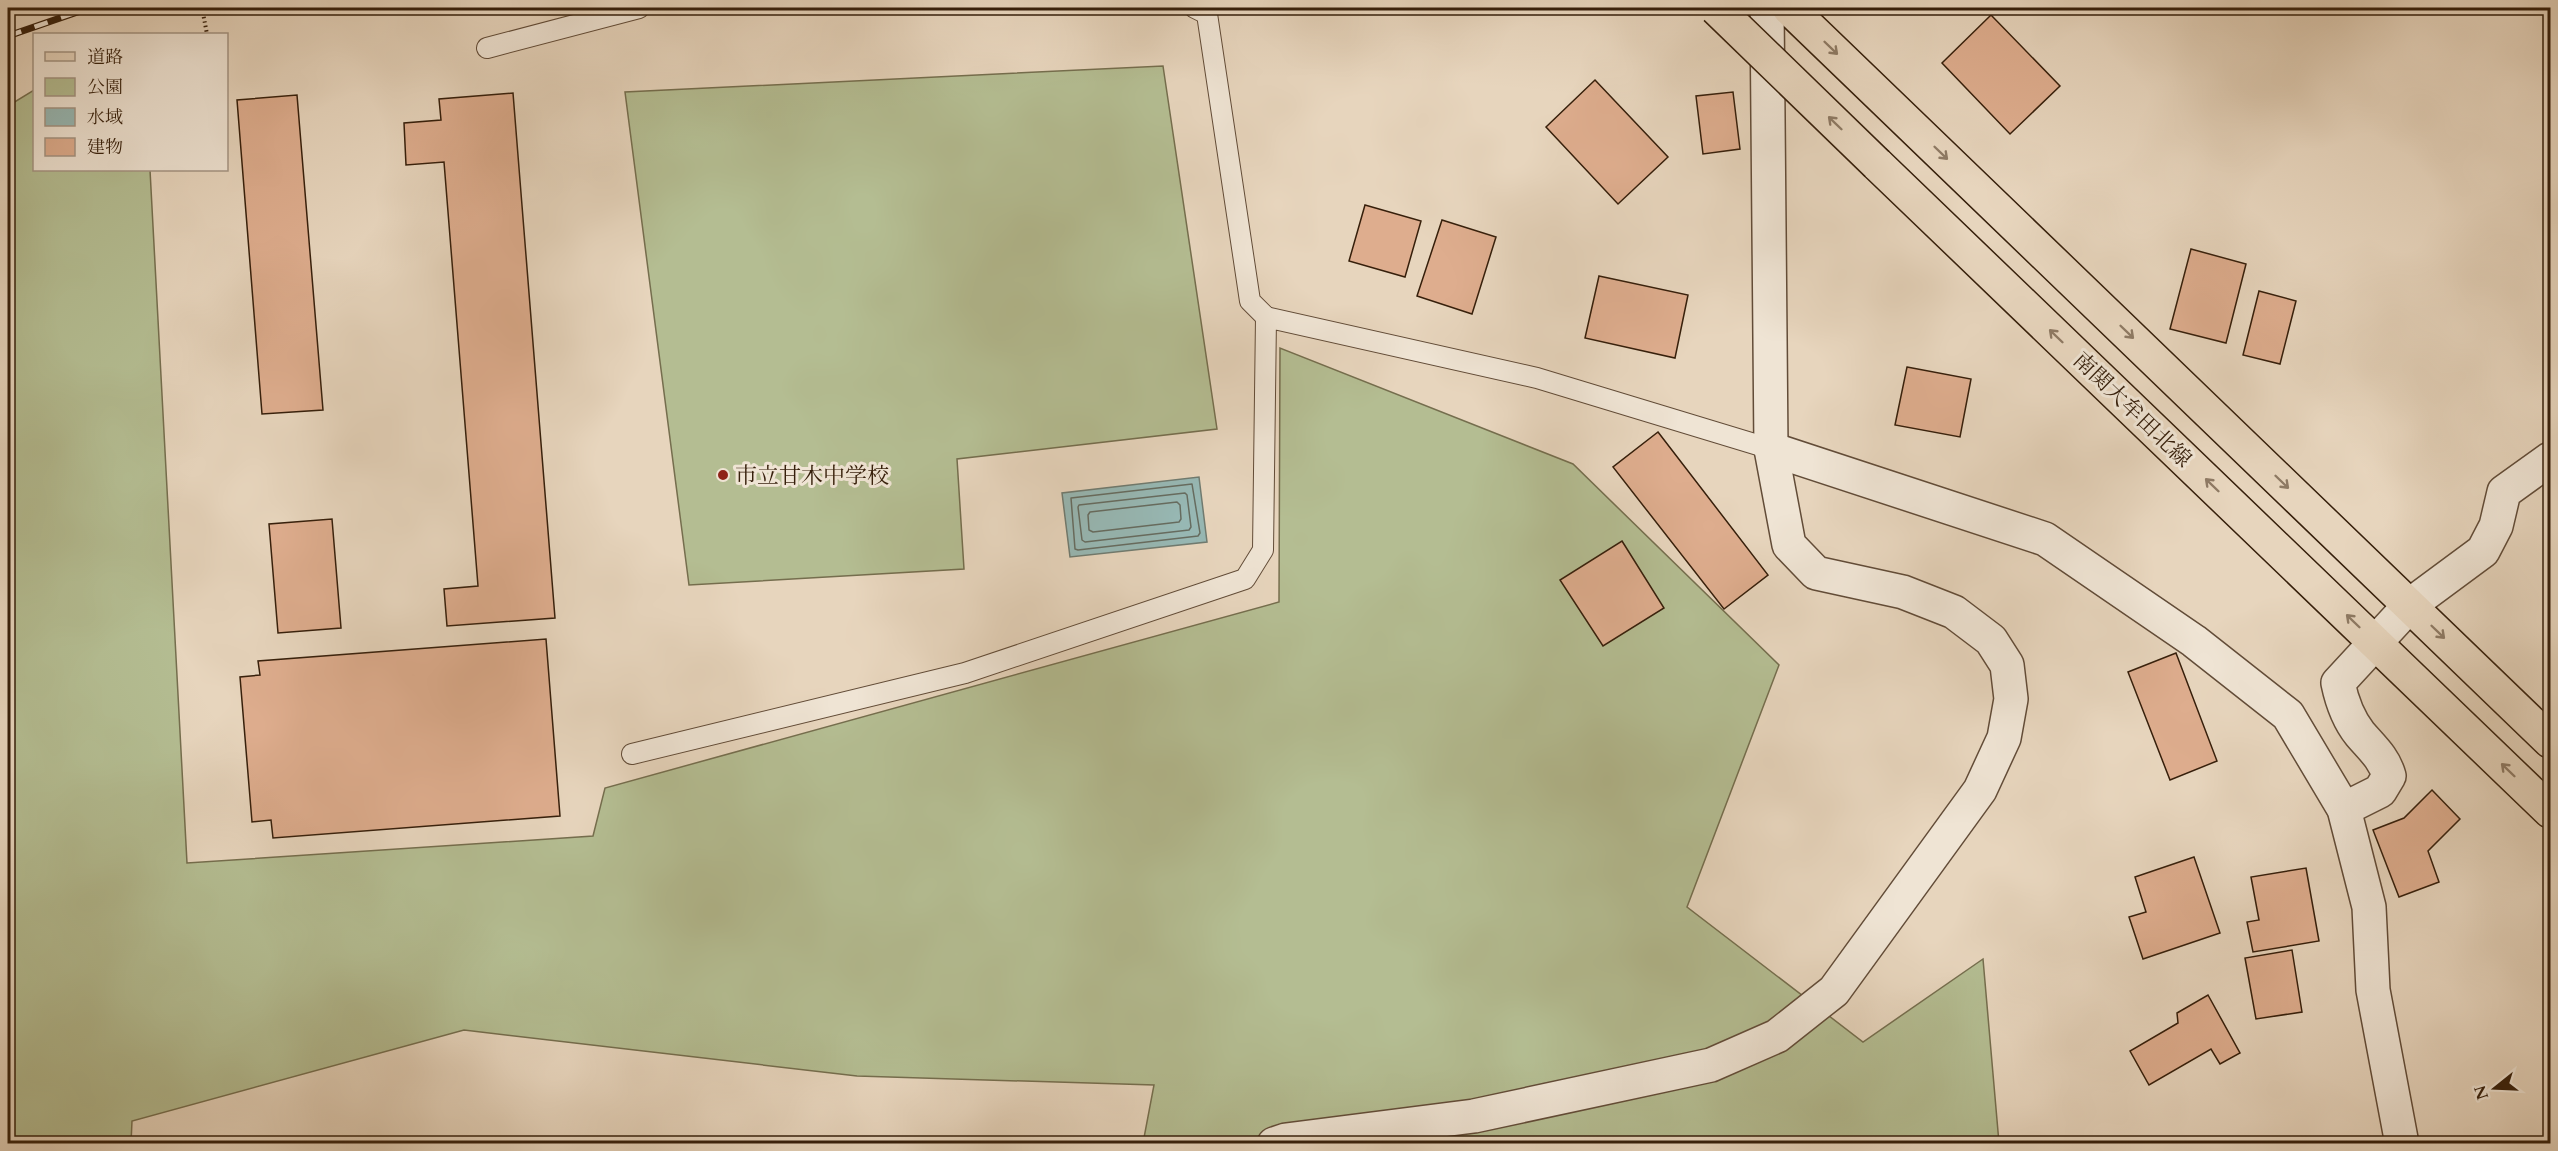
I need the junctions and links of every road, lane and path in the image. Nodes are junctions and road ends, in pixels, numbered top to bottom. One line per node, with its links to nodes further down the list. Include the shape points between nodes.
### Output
1 (202, 8): 7 (path)
2 (639, 8): 8 (lane)
3 (1195, 8): 9 (lane, via 1207,14 1250,301)
4 (1716, 8): 13 (main road, 南関大牟田北線, one-way to 4, bridge)
5 (1767, 8): 10 (street)
6 (1789, 8): 12 (main road, one-way to 12)
7 (207, 33)
8 (488, 48)
9 (1266, 317): 10 (lane, via 1538,378); 15 (lane, via 1263,550 1245,579 965,672)
10 (1771, 449): 16 (street, via 2046,539 2194,641 2288,715); 18 (street, via 1789,545 1815,573 1904,592 1954,612 1991,640 2007,665 2011,699 2004,738 1980,790 1834,992 1777,1036 1711,1065 1474,1116)
11 (2550, 459): 12 (street, via 2504,492 2496,526 2483,551)
12 (2409, 605): 13 (street); 14 (main road, one-way to 14)
13 (2376, 643): 16 (street, via 2338,683 2343,706 2358,732 2385,763 2389,776 2380,791); 17 (main road, 南関大牟田北線, one-way to 13)
14 (2550, 741)
15 (632, 754)
16 (2344, 809): 19 (street, via 2369,907 2373,990)
17 (2550, 811)
18 (1274, 1143)
19 (2402, 1143)

